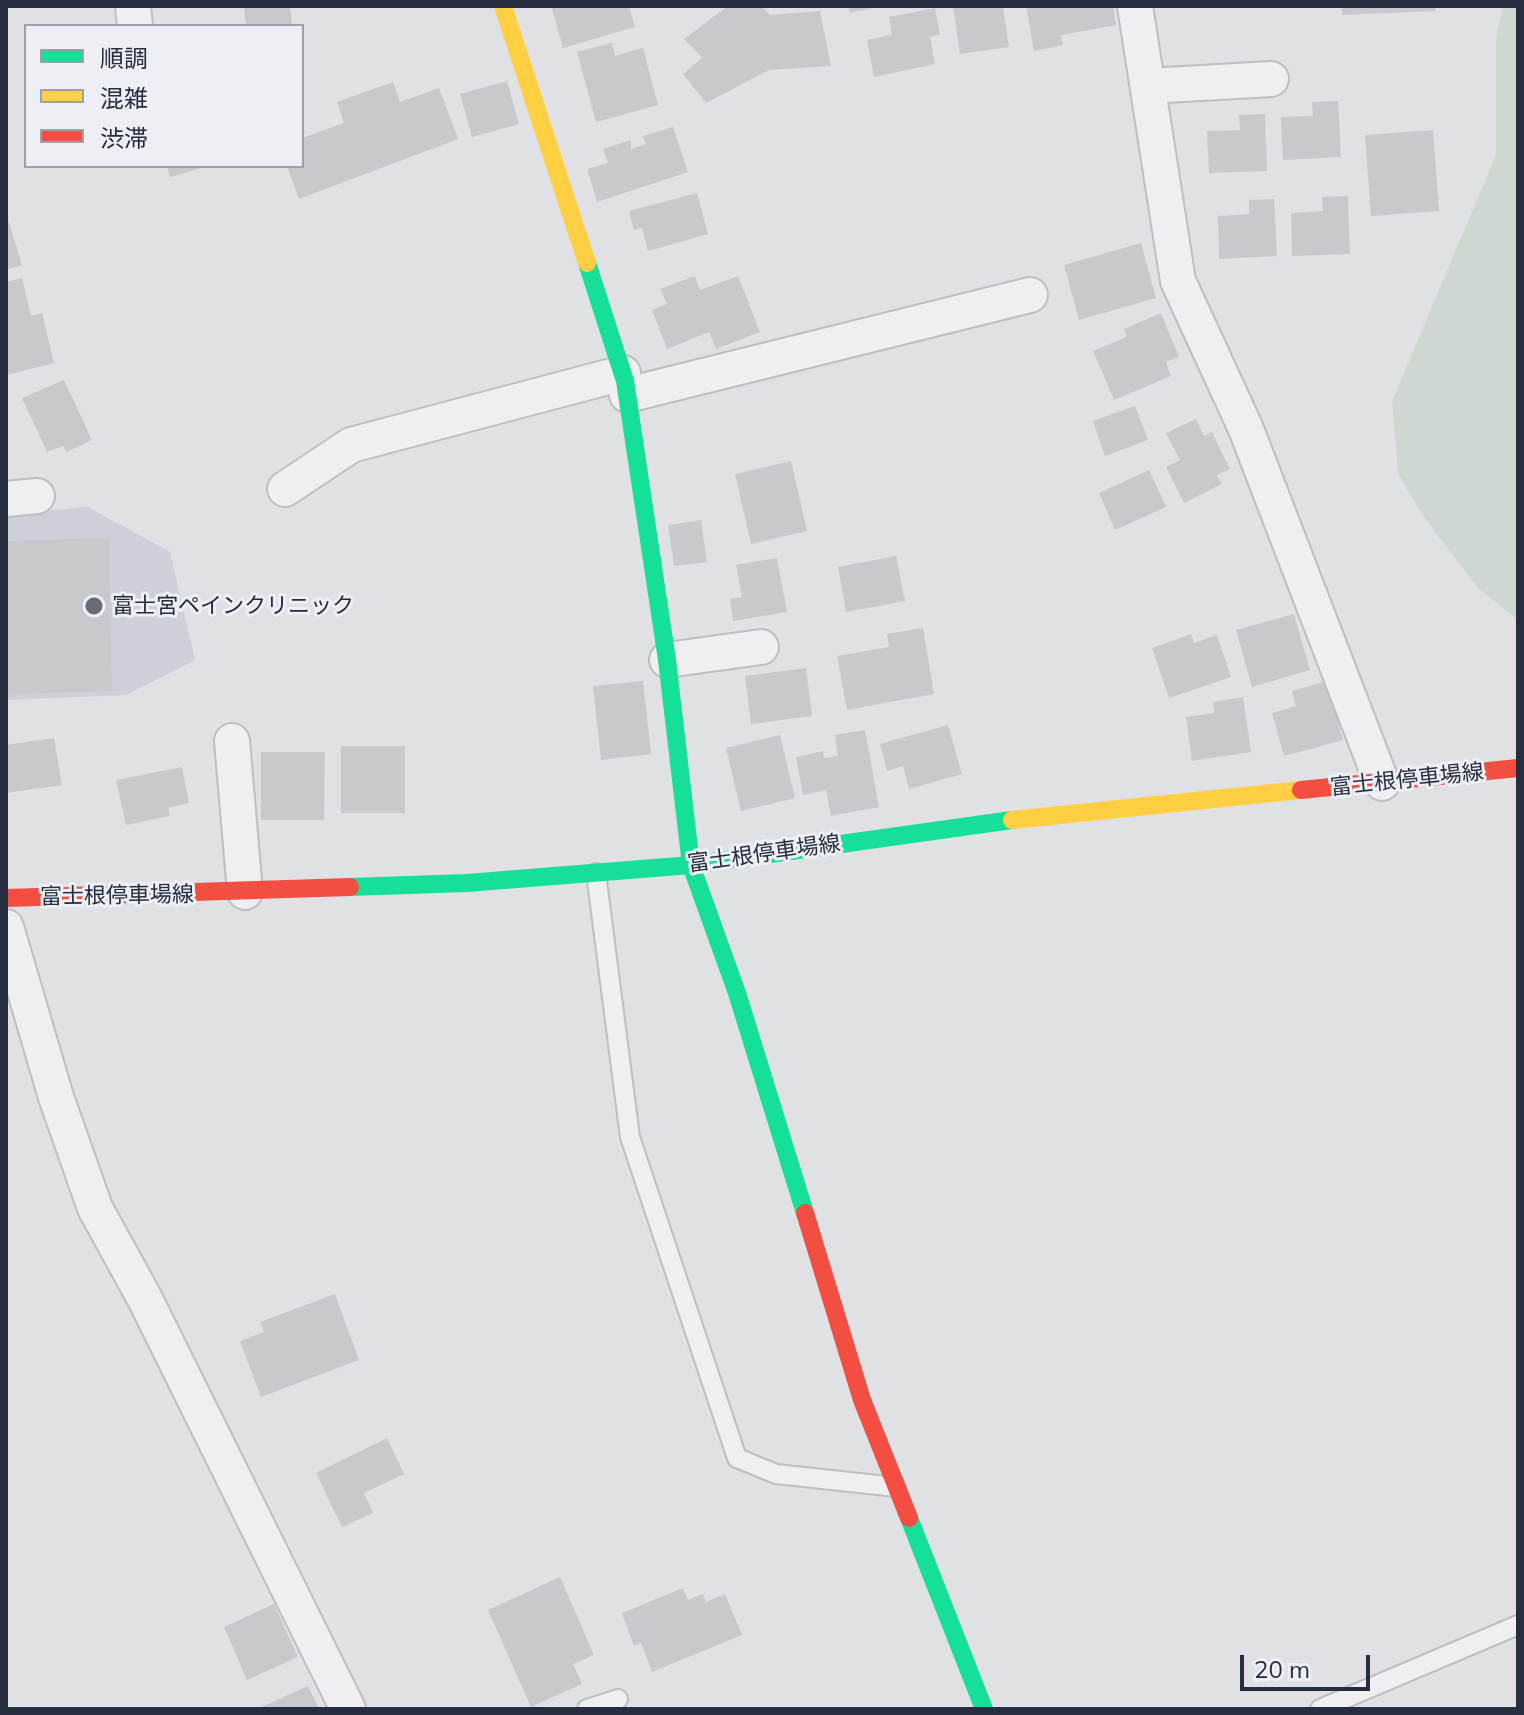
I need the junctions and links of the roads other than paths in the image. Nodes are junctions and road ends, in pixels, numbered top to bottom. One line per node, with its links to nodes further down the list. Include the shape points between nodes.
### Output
1 (503, 6): 6 (street)
2 (1135, 6): 4 (street)
3 (1271, 79): 4 (street)
4 (1148, 86): 12 (street, via 1178,281 1246,429)
5 (1030, 295): 6 (street)
6 (625, 384): 7 (street, via 351,445); 9 (street)
7 (285, 489)
8 (761, 647): 9 (street)
9 (667, 660): 13 (street)
10 (232, 741): 15 (street)
11 (1518, 768): 12 (street, 富士根停車場線)
12 (1382, 783): 13 (street, 富士根停車場線, via 970,824)
13 (691, 865): 14 (street, 富士根停車場線); 18 (street, via 756,1053 862,1400)
14 (596, 873): 15 (street, 富士根停車場線); 18 (lane, via 630,1137 737,1458 776,1474)
15 (245, 892): 16 (street, 富士根停車場線)
16 (6, 898)
17 (6, 927): 21 (street, via 95,1208)
18 (898, 1487): 23 (street)
19 (1518, 1625): 24 (lane)
20 (618, 1699): 22 (lane)
21 (348, 1709)
22 (587, 1709)
23 (984, 1709)
24 (1320, 1709)

